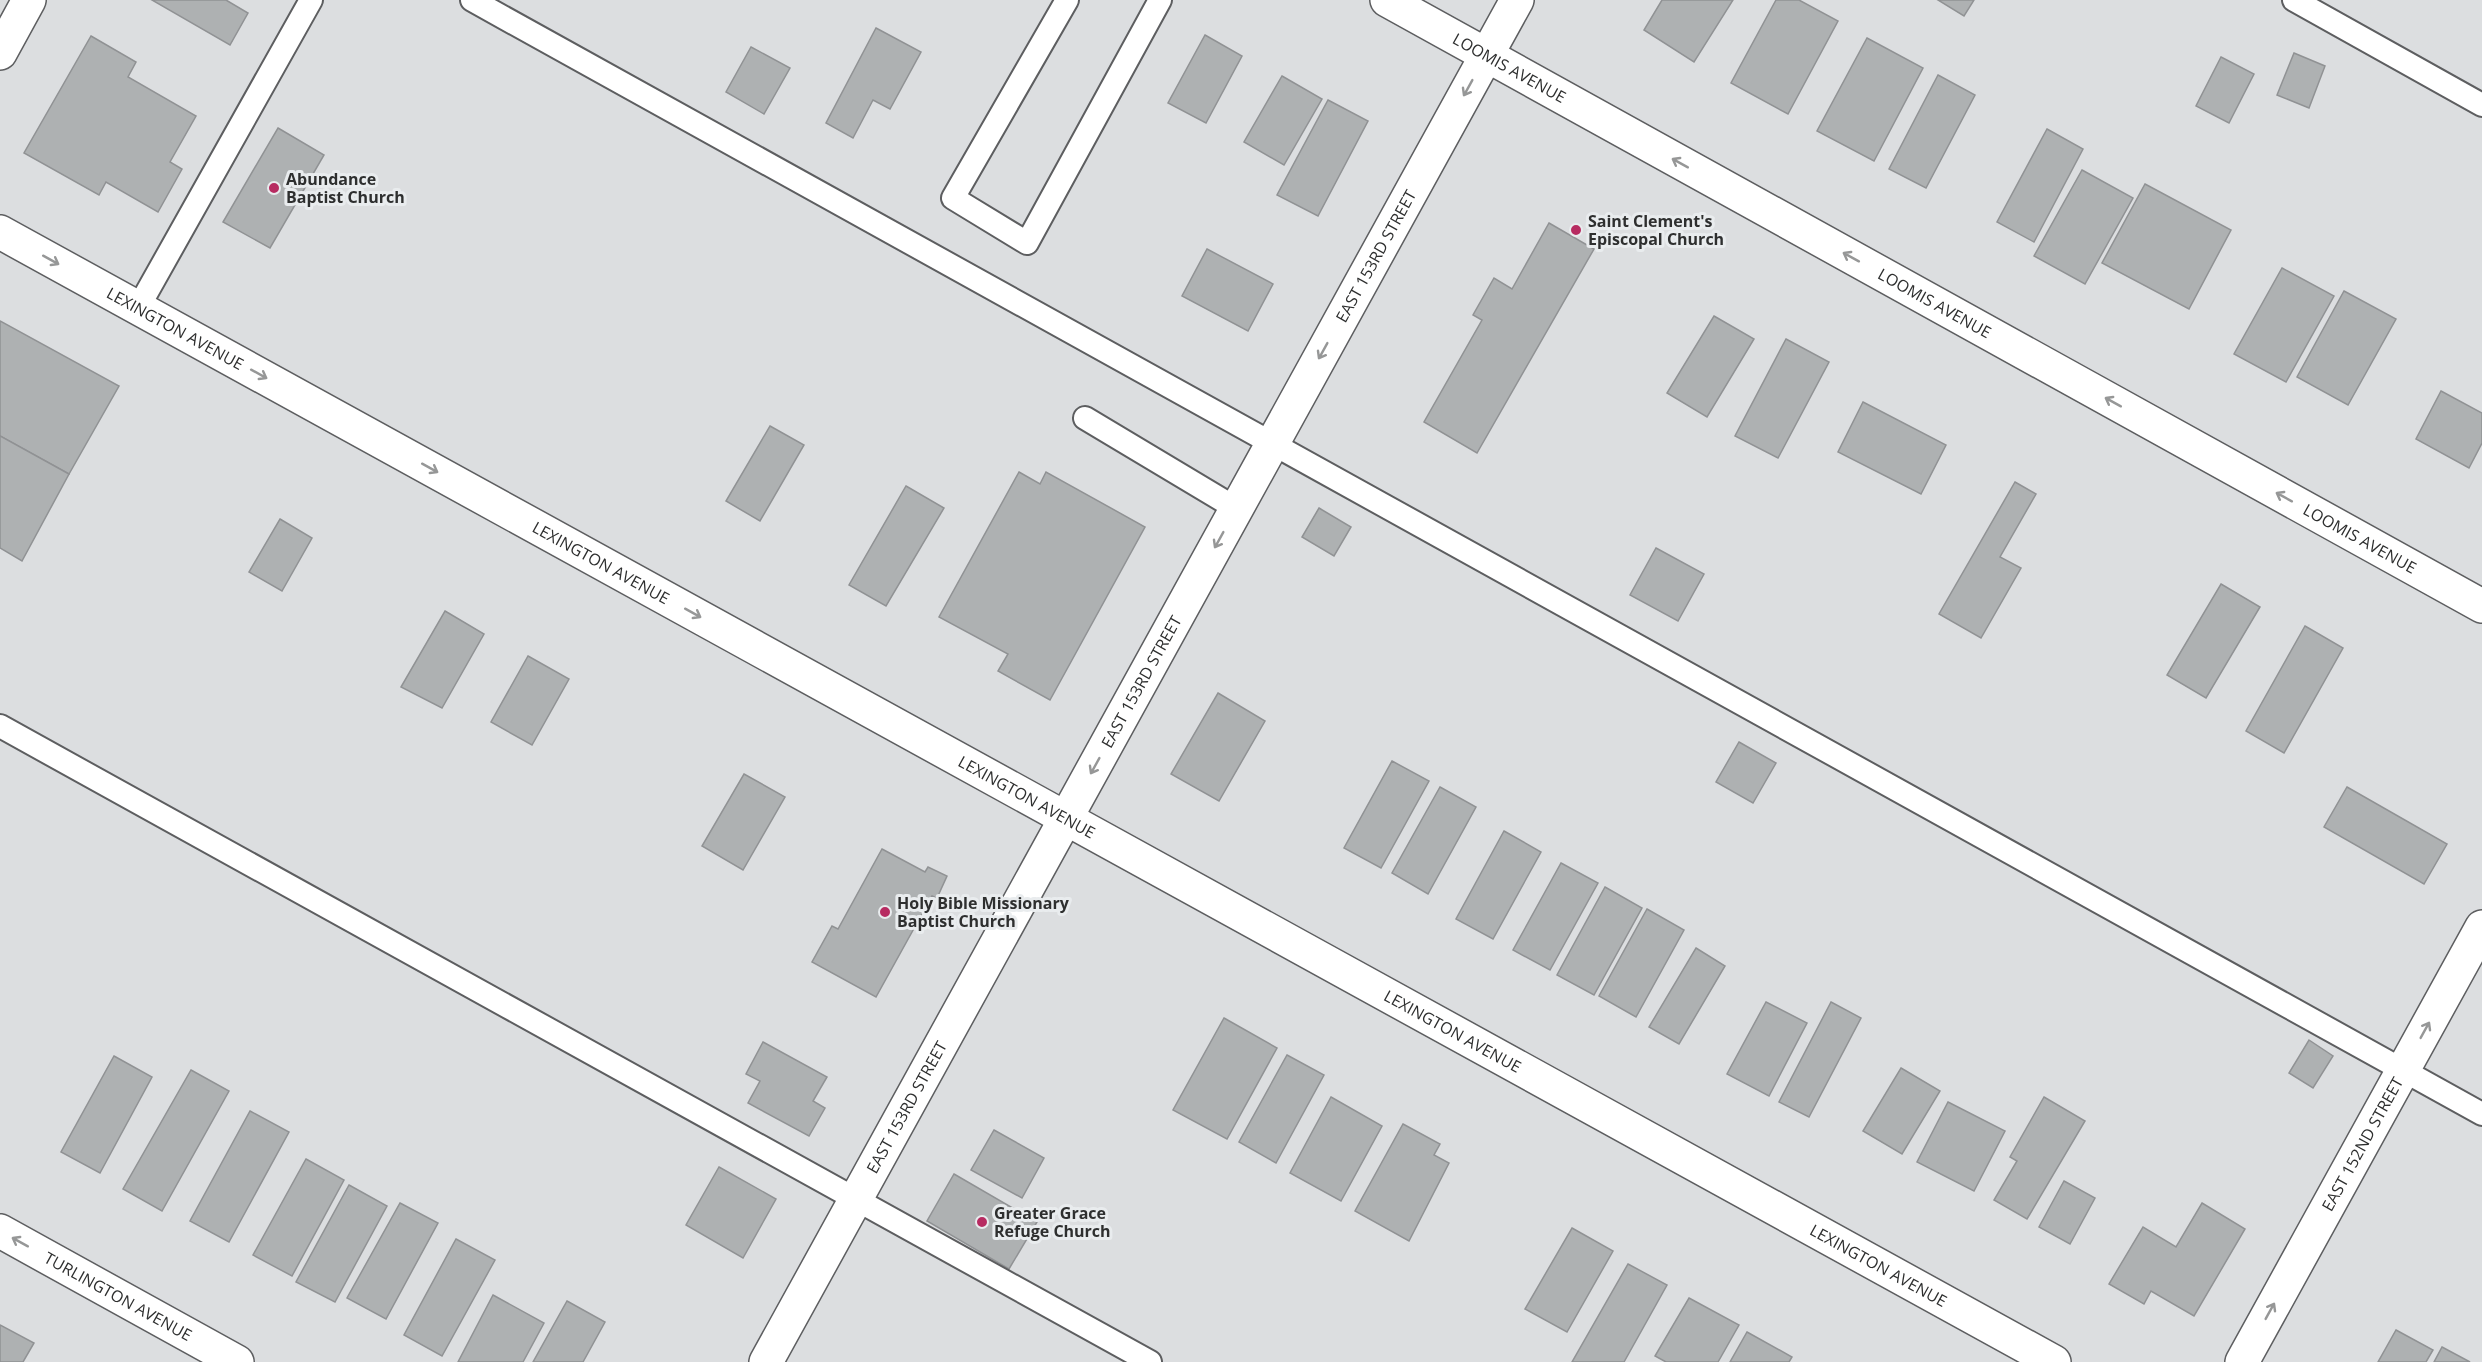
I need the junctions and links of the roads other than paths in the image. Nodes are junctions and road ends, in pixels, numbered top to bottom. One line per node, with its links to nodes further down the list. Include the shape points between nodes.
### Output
1 (29, 0): 9 (street)
2 (311, 0): 13 (lane)
3 (472, 0): 15 (lane)
4 (1067, 0): 5 (lane, via 953,198 1027,243)
5 (1160, 0)
6 (1387, 0): 10 (street, LOOMIS AVENUE)
7 (1517, 0): 10 (street, EAST 153RD STREET)
8 (2294, 0): 11 (lane)
9 (0, 52)
10 (1486, 55): 15 (street, EAST 153RD STREET, one-way to 15); 17 (street, LOOMIS AVENUE, one-way to 10)
11 (2482, 105)
12 (0, 232): 13 (street, LEXINGTON AVENUE, one-way to 13)
13 (138, 308): 19 (street, LEXINGTON AVENUE, one-way to 19)
14 (1085, 418): 16 (lane)
15 (1272, 443): 16 (street, EAST 153RD STREET); 21 (lane)
16 (1237, 509): 19 (street, EAST 153RD STREET, one-way to 19)
17 (2482, 606)
18 (0, 726): 23 (lane)
19 (1066, 818): 23 (street, EAST 153RD STREET); 28 (street, LEXINGTON AVENUE)
20 (2482, 927): 21 (street, EAST 152ND STREET, one-way to 20)
21 (2403, 1070): 22 (lane); 29 (street, EAST 152ND STREET, one-way to 21)
22 (2482, 1113)
23 (856, 1199): 26 (street, EAST 153RD STREET); 27 (lane)
24 (0, 1231): 25 (street, TURLINGTON AVENUE, one-way to 24)
25 (237, 1362)
26 (766, 1362)
27 (1150, 1362)
28 (2054, 1362)
29 (2242, 1362)

